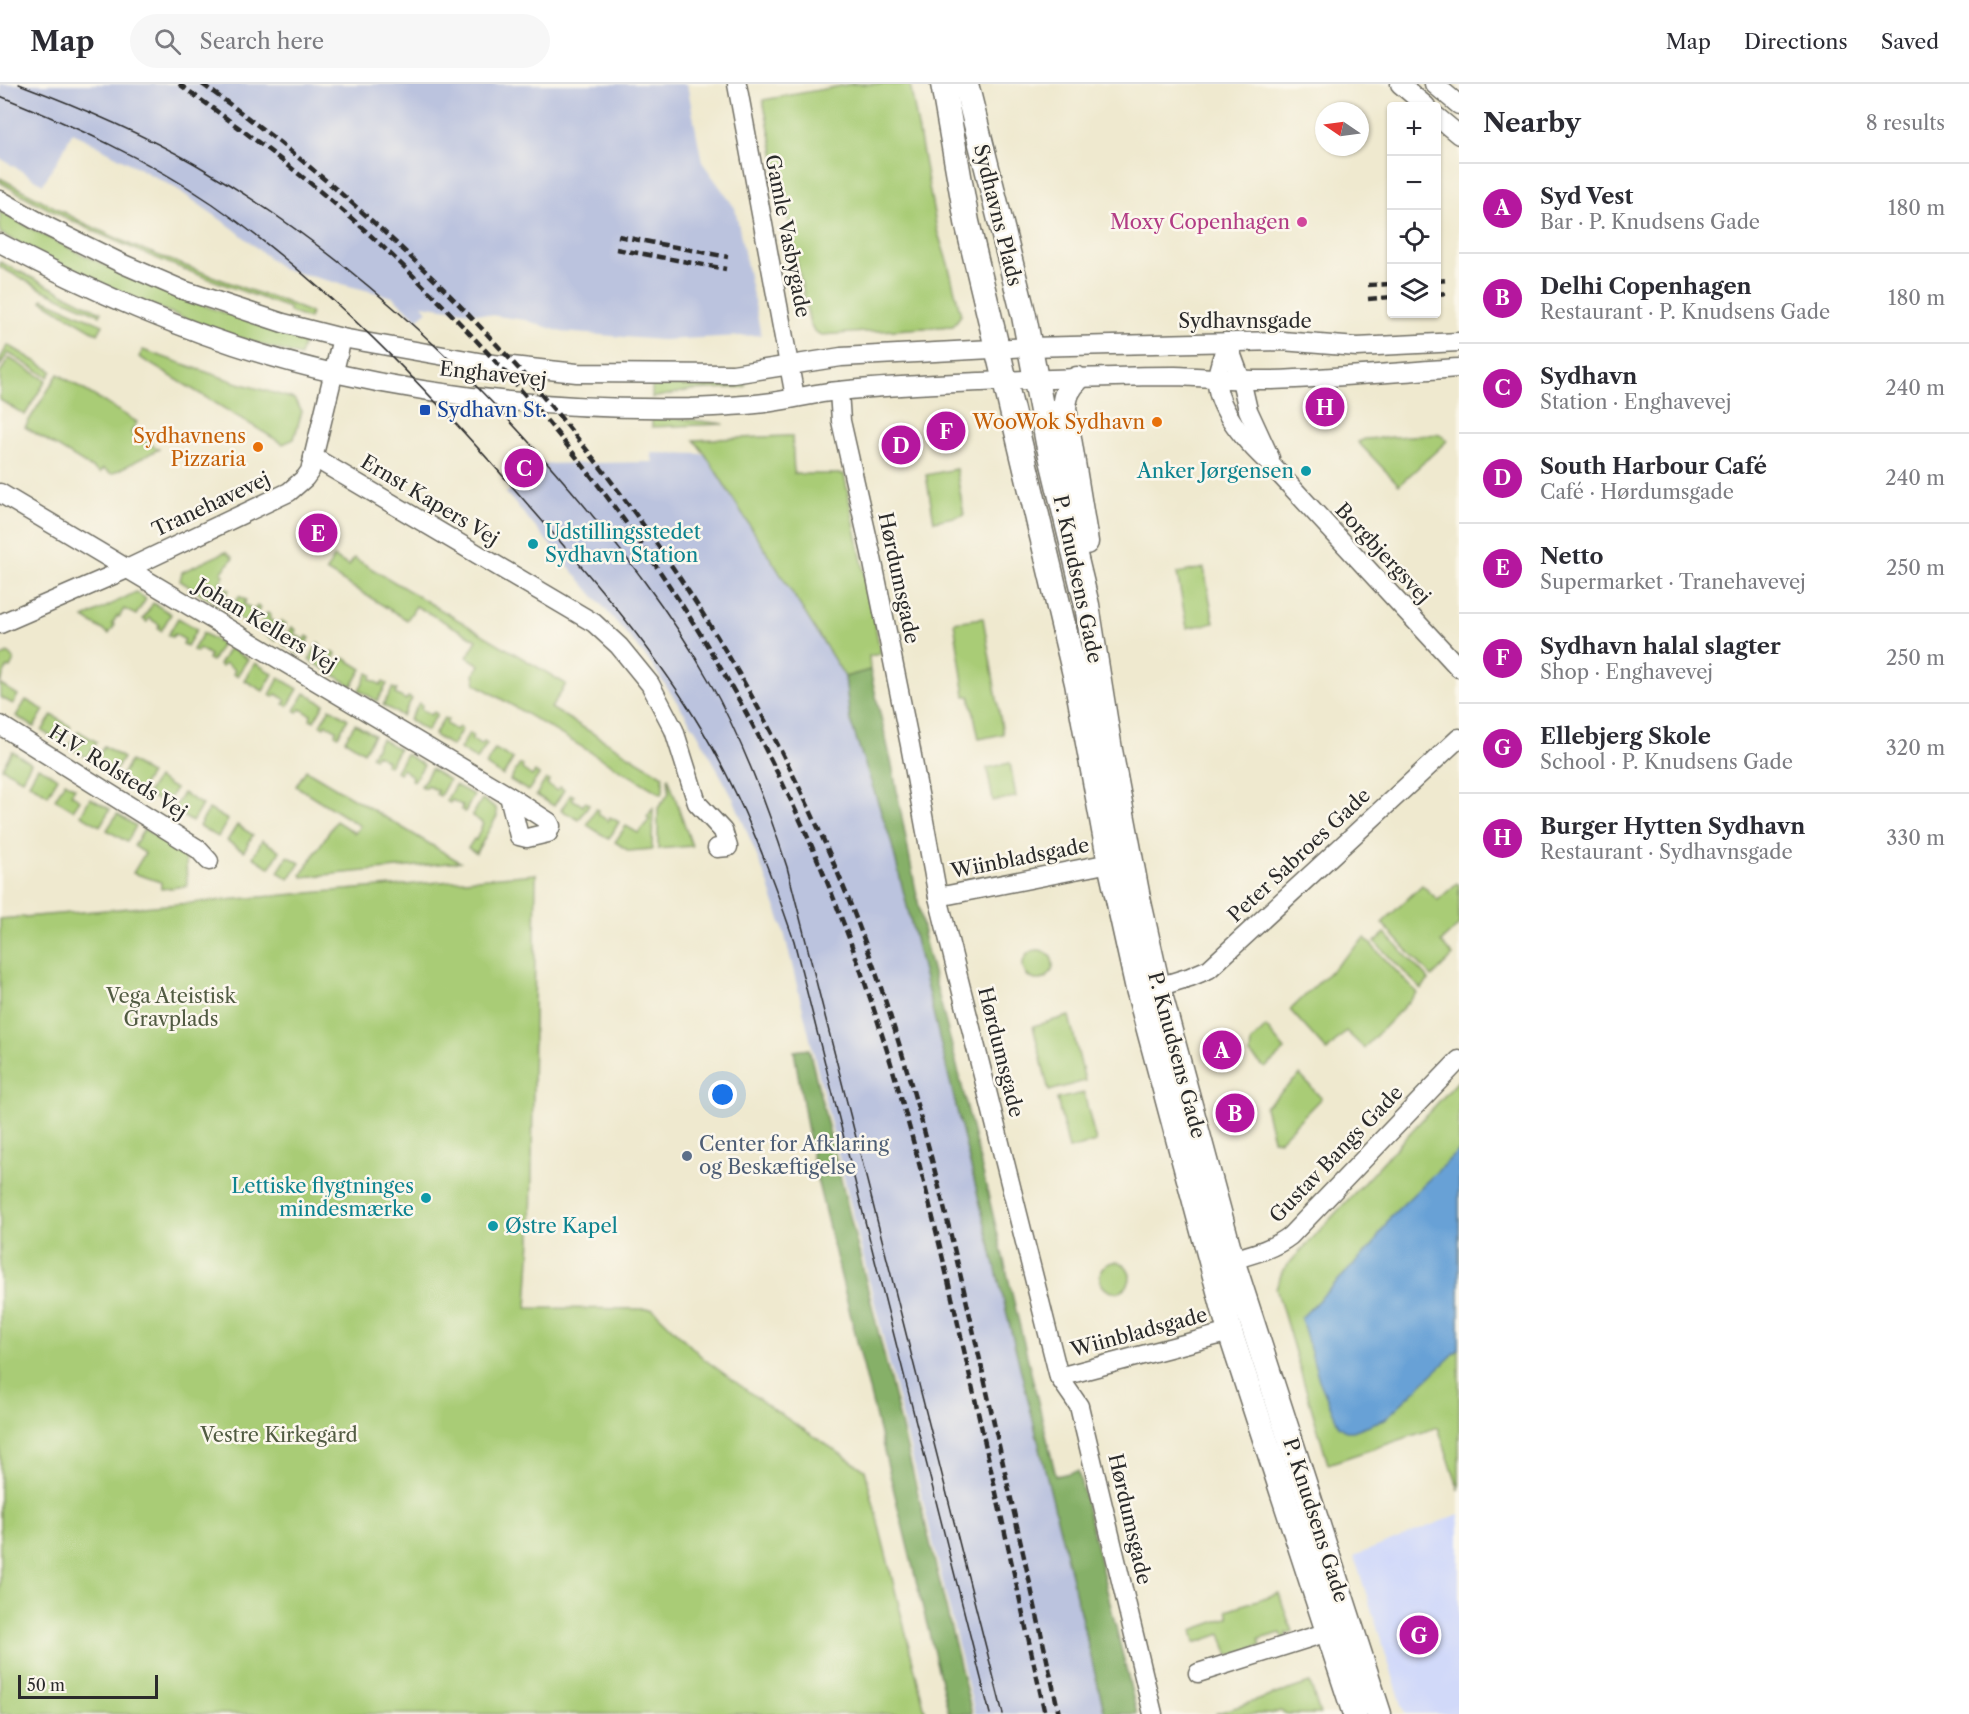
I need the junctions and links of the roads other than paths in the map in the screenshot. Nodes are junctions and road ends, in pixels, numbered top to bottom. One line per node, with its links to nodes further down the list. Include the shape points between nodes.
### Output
1 (737, 84): 17 (street, Gamle Vasbygade)
2 (943, 84): 16 (main road, Sydhavns Plads, via 966,222)
3 (966, 84): 15 (main road, Sydhavns Plads)
4 (1400, 84): 6 (street)
5 (1434, 84): 7 (street)
6 (1421, 102)
7 (1459, 105)
8 (1441, 119): 9 (street)
9 (1459, 135)
10 (0, 200): 12 (street, Enghavevej, via 123,264 183,290)
11 (0, 243): 19 (street, Enghavevej, via 141,311 218,340)
12 (342, 338): 17 (street, Enghavevej, via 484,363 577,373 733,374); 19 (street, Tranehavevej)
13 (1227, 342): 14 (street, Sydhavnsgade, via 1282,340 1357,347); 15 (street, Sydhavnsgade); 21 (street, Borgbjergsvej); 23 (street, Borgbjergsvej)
14 (1459, 342)
15 (1029, 347): 16 (street, Sydhavnsgade); 22 (main road, Sydhavns Plads)
16 (998, 348): 17 (street, Enghavevej, via 842,357); 24 (main road, Sydhavns Plads)
17 (789, 366): 26 (street, Gamle Vasbygade)
18 (1459, 368): 23 (street)
19 (334, 373): 26 (street, Enghavevej, via 466,395 610,408 726,406); 27 (street, Tranehavevej)
20 (1077, 379): 21 (street); 22 (street); 31 (main road, via 1069,387 1064,408 1085,539)
21 (1217, 379): 23 (street); 28 (street, Borgbjergsvej, via 1225,411)
22 (1036, 380): 24 (street, Enghavevej); 31 (main road, P. Knudsens Gade)
23 (1241, 380): 28 (street, Borgbjergsvej, via 1248,410)
24 (1006, 381): 25 (street, Enghavevej); 39 (main road, P. Knudsens Gade, via 1077,683)
25 (839, 391): 26 (street, Enghavevej); 40 (street, Hørdumsgade)
26 (795, 397)
27 (313, 457): 30 (street, Tranehavevej, via 310,471 289,492); 37 (street, Ernst Kapers Vej, via 594,623 619,646 650,684 674,730 697,803 723,831 728,847)
28 (1274, 468): 33 (street, Borgbjergsvej)
29 (0, 493): 30 (street, Johan Kellers Vej)
30 (127, 569): 32 (street, Tranehavevej); 36 (street, Johan Kellers Vej)
31 (1087, 605): 41 (main road, P. Knudsens Gade, via 1114,773)
32 (0, 624)
33 (1459, 668)
34 (0, 725): 38 (street, H.V. Rolsteds Vej, via 198,849)
35 (1459, 738): 41 (street, Peter Sabroes Gade, via 1209,969)
36 (509, 796)
37 (717, 848)
38 (209, 861)
39 (1110, 863): 40 (street, Wiinbladsgade); 44 (main road, P. Knudsens Gade, via 1138,989)
40 (938, 897): 45 (street, Hørdumsgade)
41 (1158, 987): 43 (main road, P. Knudsens Gade)
42 (1459, 1059): 43 (street, Gustav Bangs Gade, via 1290,1236 1264,1251)
43 (1232, 1260): 50 (main road, P. Knudsens Gade)
44 (1230, 1332): 45 (street, Wiinbladsgade); 46 (main road, P. Knudsens Gade)
45 (1059, 1377): 48 (street, Hørdumsgade, via 1079,1406)
46 (1328, 1632): 47 (street, P. Knudsens Gade); 49 (main road, P. Knudsens Gade)
47 (1198, 1673)
48 (1153, 1714)
49 (1355, 1714)
50 (1379, 1714)

